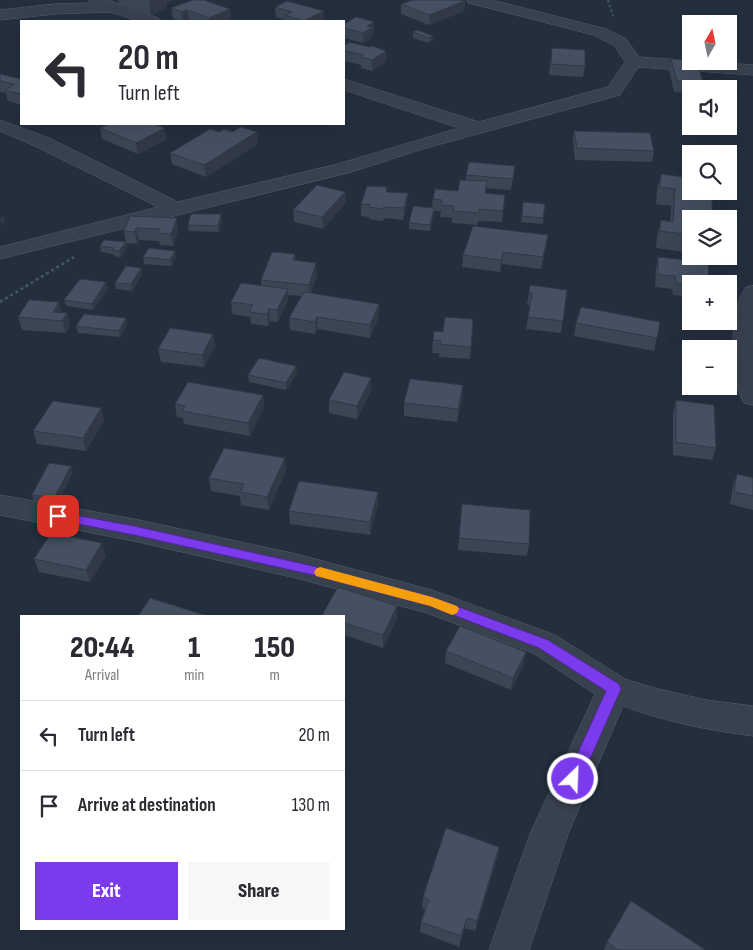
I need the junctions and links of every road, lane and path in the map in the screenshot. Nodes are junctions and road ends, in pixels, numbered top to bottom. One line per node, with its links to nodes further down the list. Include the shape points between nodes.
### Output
1 (95, 0): 3 (street)
2 (474, 0): 6 (street, via 618,39)
3 (112, 8): 4 (street, via 55,9); 5 (street)
4 (0, 15)
5 (150, 20)
6 (633, 62): 7 (street); 10 (street, via 614,90)
7 (753, 70)
8 (345, 84): 10 (street)
9 (0, 125): 11 (street, via 42,142)
10 (478, 128): 11 (street, via 344,168)
11 (175, 209): 12 (street)
12 (0, 253)
13 (76, 257): 15 (path)
14 (753, 292): 16 (street, via 746,338 748,382)
15 (0, 302)
16 (753, 397)
17 (0, 505): 18 (street, via 134,530 296,566 432,602 544,644)
18 (614, 689): 19 (street, via 706,716); 20 (street, via 549,834)
19 (753, 721)
20 (509, 950)

